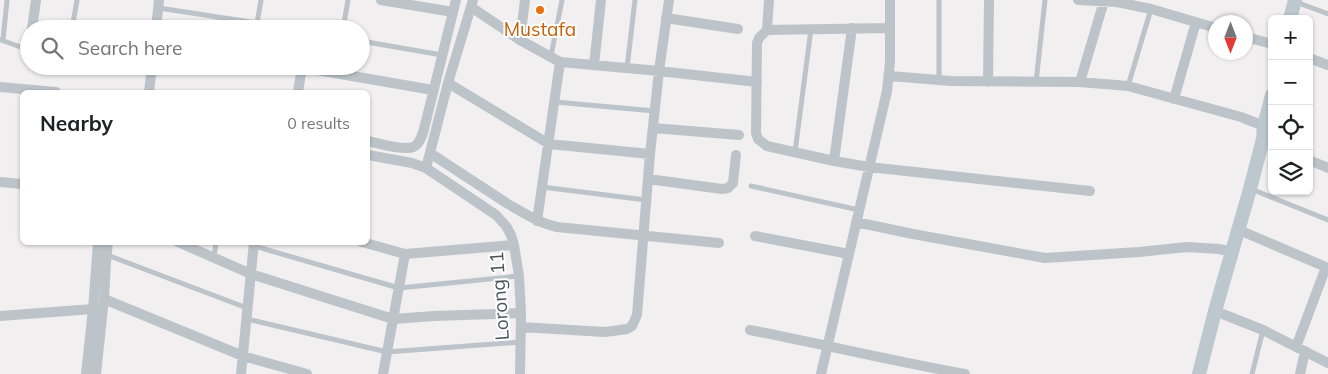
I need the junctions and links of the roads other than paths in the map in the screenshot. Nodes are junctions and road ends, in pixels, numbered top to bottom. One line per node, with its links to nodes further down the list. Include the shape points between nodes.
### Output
1 (8, 0): 42 (lane)
2 (36, 0): 28 (street)
3 (77, 0): 29 (lane)
4 (261, 0): 32 (lane)
5 (348, 0): 33 (lane)
6 (381, 0): 24 (street)
7 (456, 0): 24 (street)
8 (525, 0): 43 (street)
9 (562, 0): 48 (lane)
10 (601, 0): 50 (street)
11 (635, 0): 52 (lane)
12 (669, 0): 27 (street)
13 (769, 0): 40 (street)
14 (890, 0): 38 (street)
15 (939, 0): 58 (lane)
16 (989, 0): 60 (street)
17 (1045, 0): 61 (lane)
18 (1078, 0): 19 (street)
19 (1101, 1): 23 (street); 62 (street)
20 (1293, 1): 25 (lane); 26 (street)
21 (158, 2): 30 (street); 31 (lane)
22 (472, 4): 43 (street); 63 (street)
23 (1151, 9): 34 (street); 64 (lane)
24 (453, 12): 47 (street)
25 (1328, 14)
26 (1291, 15)
27 (666, 18): 36 (street); 53 (street)
28 (33, 20)
29 (74, 20)
30 (157, 20)
31 (232, 20)
32 (257, 20)
33 (345, 20)
34 (1196, 22): 35 (street); 70 (street)
35 (1208, 26)
36 (738, 28)
37 (852, 28): 38 (street); 39 (street); 84 (street)
38 (890, 28): 57 (street)
39 (811, 29): 40 (street); 79 (lane)
40 (767, 30): 59 (street, via 757,43)
41 (1253, 39): 45 (street)
42 (2, 40): 46 (lane)
43 (520, 40): 48 (street)
44 (370, 43): 47 (lane)
45 (1268, 43)
46 (20, 47)
47 (442, 55): 69 (street)
48 (556, 59): 50 (street); 71 (street)
49 (1313, 60): 51 (street)
50 (594, 65): 52 (street)
51 (1328, 66)
52 (626, 68): 53 (street)
53 (659, 71): 59 (street); 73 (street)
54 (151, 75): 67 (street)
55 (298, 75): 68 (street)
56 (360, 75): 69 (street)
57 (890, 76): 58 (street); 86 (street)
58 (939, 80): 60 (street)
59 (757, 82): 79 (street, via 758,139 768,146)
60 (988, 82): 61 (street)
61 (1036, 82): 62 (street)
62 (1080, 82): 64 (street)
63 (448, 83): 78 (street); 80 (street)
64 (1128, 86): 70 (street)
65 (0, 87): 66 (street)
66 (34, 90)
67 (149, 90)
68 (298, 90)
69 (433, 90): 77 (street, via 423,134 416,145 402,148)
70 (1174, 99): 76 (street, via 1241,117)
71 (555, 102): 73 (lane); 78 (street)
72 (1271, 105): 76 (street)
73 (655, 112): 74 (street)
74 (653, 128): 75 (street); 81 (street)
75 (739, 135)
76 (1266, 136): 94 (street)
77 (370, 141)
78 (549, 144): 81 (street); 93 (street)
79 (795, 152): 84 (street)
80 (430, 153): 87 (street); 99 (street)
81 (650, 154): 89 (street)
82 (736, 154): 89 (street, via 732,183 728,188)
83 (370, 155): 87 (street, Lorong 11)
84 (834, 161): 86 (street)
85 (1313, 162): 88 (street)
86 (869, 167): 95 (street); 97 (street)
87 (426, 168): 112 (street, Lorong 11, via 496,216 506,226)
88 (1328, 168)
89 (648, 179): 96 (street)
90 (0, 182): 91 (street)
91 (20, 184)
92 (750, 186): 97 (lane)
93 (542, 187): 96 (lane); 99 (street)
94 (1250, 189): 98 (lane); 101 (street)
95 (1090, 191)
96 (646, 200): 102 (street)
97 (859, 210): 100 (street)
98 (1328, 220)
99 (537, 221): 102 (street, via 557,227)
100 (856, 222): 113 (street, via 1045,258 1187,247); 115 (street)
101 (1239, 230): 113 (street); 118 (street)
102 (644, 236): 104 (street); 129 (street, via 637,315 627,330 605,332)
103 (755, 236): 115 (street)
104 (719, 243)
105 (370, 244): 114 (street)
106 (98, 245): 123 (street)
107 (108, 245): 116 (street)
108 (185, 245): 117 (street)
109 (216, 245): 117 (lane)
110 (254, 245): 119 (street)
111 (257, 245): 121 (lane)
112 (514, 245): 114 (street); 120 (street, Lorong 11)
113 (1233, 252): 124 (street)
114 (405, 254): 121 (street)
115 (849, 254): 133 (street)
116 (106, 255): 122 (street); 125 (lane)
117 (214, 258): 119 (street)
118 (1327, 268): 134 (street)
119 (251, 274): 125 (street); 128 (street)
120 (519, 276): 121 (lane); 126 (street, Lorong 11)
121 (399, 288): 128 (street)
122 (104, 299): 136 (street); 139 (street)
123 (93, 309): 127 (street); 138 (street)
124 (1215, 311): 131 (street); 146 (street)
125 (247, 313): 135 (lane); 136 (street)
126 (521, 313): 128 (street); 129 (street, Lorong 11)
127 (0, 316)
128 (394, 319): 135 (street)
129 (521, 327): 132 (street, Lorong 11)
130 (750, 330): 133 (street)
131 (1263, 330): 134 (street); 147 (lane)
132 (520, 342): 135 (lane); 143 (street, Lorong 11)
133 (827, 345): 144 (street); 145 (street)
134 (1301, 349): 137 (street); 148 (street)
135 (387, 352): 142 (street)
136 (243, 356): 140 (street); 141 (street)
137 (1328, 363)
138 (86, 374)
139 (96, 374)
140 (241, 374)
141 (307, 374)
142 (384, 374)
143 (520, 374)
144 (821, 374)
145 (966, 374)
146 (1199, 374)
147 (1252, 374)
148 (1300, 374)

